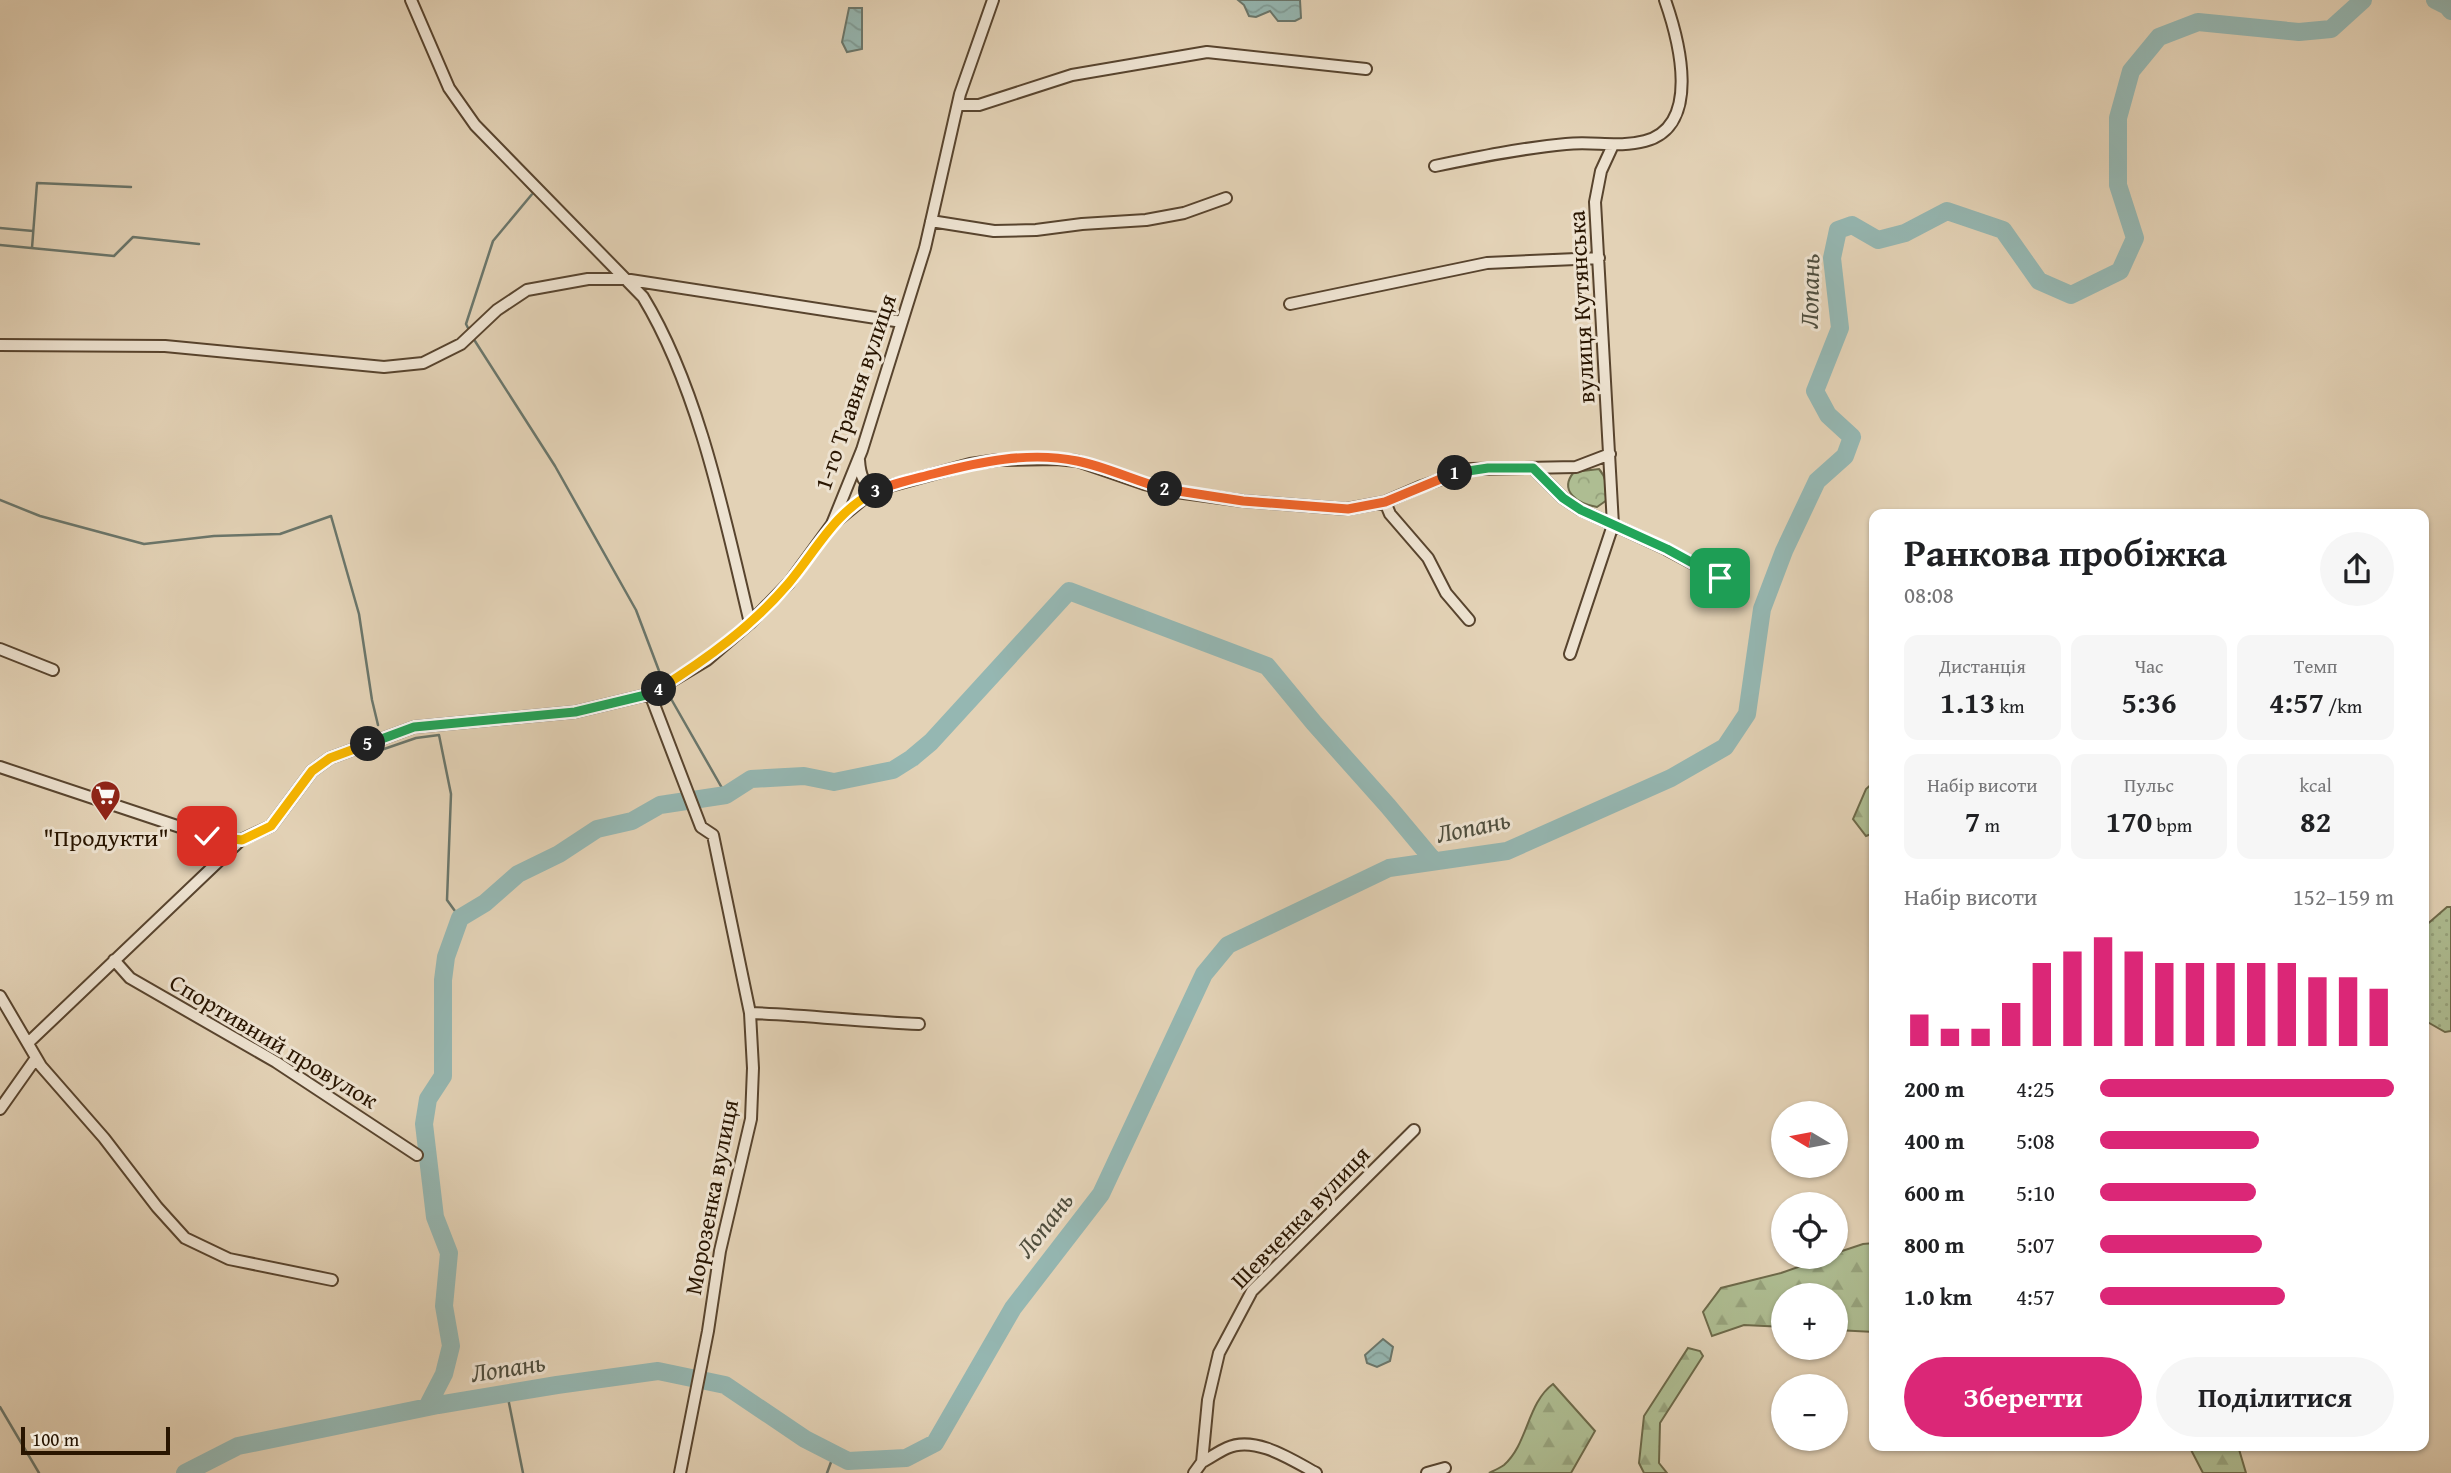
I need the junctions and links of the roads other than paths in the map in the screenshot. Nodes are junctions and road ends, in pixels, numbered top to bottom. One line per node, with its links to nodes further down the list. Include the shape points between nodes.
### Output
1 (411, 0): 11 (street, via 449,88 475,125)
2 (993, 0): 5 (street, 1-го Травня вулиця)
3 (1665, 0): 6 (street, via 1682,94 1677,117 1663,133 1646,141)
4 (1366, 69): 5 (street, via 1207,52 1072,75 979,106)
5 (958, 105): 9 (street, 1-го Травня вулиця)
6 (1613, 145): 7 (street, via 1567,144); 10 (street, вулиця Кутянська, via 1601,171 1595,202)
7 (1435, 166)
8 (1226, 198): 9 (street, via 1146,220 1036,230 994,231)
9 (931, 221): 13 (street, 1-го Травня вулиця)
10 (1599, 258): 12 (street, via 1487,262); 15 (street, вулиця Кутянська)
11 (624, 279): 13 (street); 14 (street, via 588,279 527,290 497,310 461,344 423,363 384,367 165,346); 24 (street, via 643,297 658,322 692,407)
12 (1290, 304)
13 (902, 322): 16 (street, 1-го Травня вулиця)
14 (0, 345)
15 (1610, 454): 17 (street, via 1576,467); 21 (street, вулиця Кутянська)
16 (859, 457): 18 (street, via 863,481); 20 (street, 1-го Травня вулиця)
17 (1533, 468): 19 (street, via 1470,469); 21 (street, via 1563,498)
18 (879, 489): 19 (street, via 970,464 1040,458 1077,461 1166,489 1243,501 1348,509); 20 (street)
19 (1385, 502): 23 (street)
20 (832, 524): 24 (street, 1-го Травня вулиця, via 789,583)
21 (1613, 525): 22 (street, via 1720,578); 26 (street, вулиця Кутянська)
22 (1733, 580)
23 (1469, 620)
24 (750, 623): 28 (street, 1-го Травня вулиця, via 707,660)
25 (0, 649): 27 (street)
26 (1570, 654)
27 (53, 670)
28 (650, 694): 30 (street, 1-го Травня вулиця, via 575,712 414,727 330,758 312,771 271,826); 33 (street, Морозенка вулиця, via 701,827 713,835)
29 (0, 767): 30 (street, via 207,836)
30 (242, 840): 31 (street, 1-го Травня вулиця)
31 (114, 960): 35 (street, 1-го Травня вулиця); 39 (street, Спортивний провулок, via 130,978 276,1062)
32 (0, 996): 35 (street)
33 (750, 1013): 34 (street); 43 (street, Морозенка вулиця, via 751,1119 720,1251)
34 (919, 1024)
35 (28, 1043): 36 (street)
36 (36, 1058): 37 (street); 40 (street, via 185,1238 229,1259)
37 (0, 1109)
38 (1414, 1130): 41 (street, Шевченка вулиця, via 1252,1291 1219,1353 1208,1400)
39 (416, 1154)
40 (332, 1280)
41 (1202, 1462): 44 (street); 45 (street, via 1229,1447 1249,1444)
42 (1445, 1468): 46 (street)
43 (680, 1473)
44 (1194, 1473)
45 (1316, 1473)
46 (1427, 1473)

